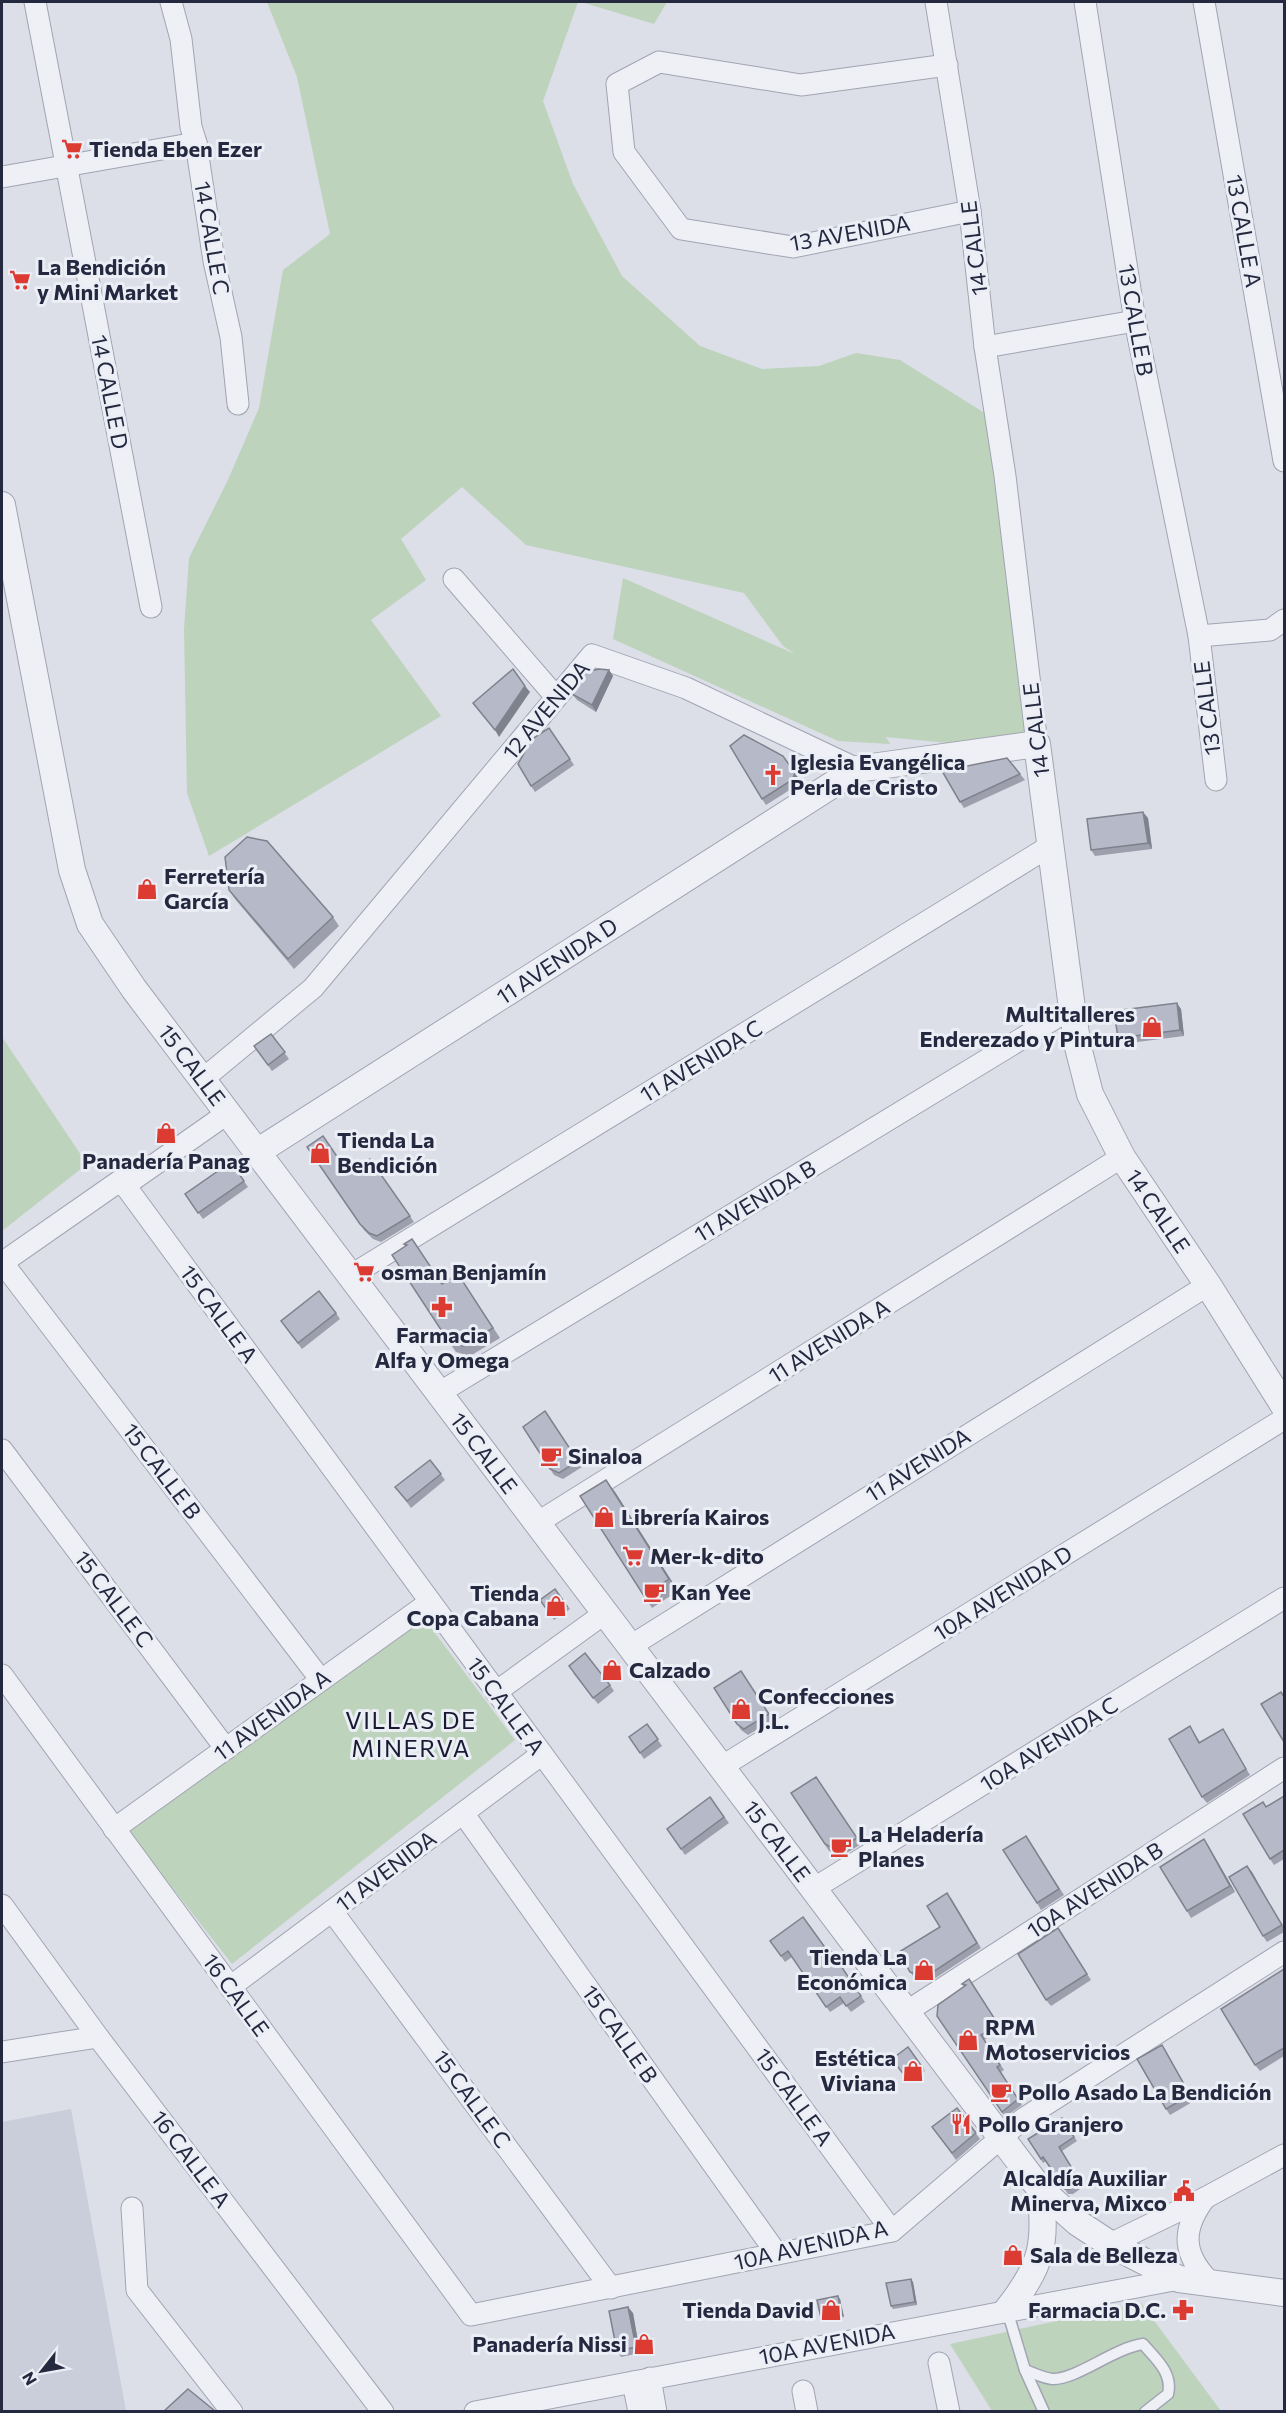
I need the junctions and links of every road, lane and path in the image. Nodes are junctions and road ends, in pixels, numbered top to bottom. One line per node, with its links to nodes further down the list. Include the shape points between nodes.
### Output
1 (35, 2): 8 (street, 14 CALLE D)
2 (171, 2): 7 (street, 14 CALLE C, via 181,39)
3 (936, 2): 6 (street, 14 CALLE)
4 (1085, 2): 11 (street, 13 CALLE B)
5 (1204, 2): 14 (street, 13 CALLE A)
6 (947, 64): 10 (street, 14 CALLE); 10 (street, 13 AVENIDA, via 801,85 659,62 617,84 624,152 681,229 793,247)
7 (196, 143): 8 (street); 13 (street, 14 CALLE C, via 214,261 231,337)
8 (67, 166): 9 (street); 17 (street, 14 CALLE D)
9 (2, 177)
10 (970, 211): 12 (street, 14 CALLE)
11 (1135, 321): 12 (street); 19 (street, 13 CALLE B)
12 (985, 347): 21 (street, 14 CALLE)
13 (238, 404)
14 (1284, 461)
15 (2, 505): 26 (street, 15 CALLE, via 72,870 90,924)
16 (454, 579): 20 (street)
17 (151, 607)
18 (1284, 620): 19 (street, via 1270,630)
19 (1199, 636): 23 (street, 13 CALLE)
20 (556, 697): 22 (street, 12 AVENIDA, via 592,656 686,688); 26 (street, 12 AVENIDA, via 313,988)
21 (1038, 744): 22 (street); 24 (street, 14 CALLE)
22 (857, 769): 28 (street, 11 AVENIDA D)
23 (1216, 780)
24 (1050, 846): 25 (street, 14 CALLE); 32 (street, 11 AVENIDA C)
25 (1072, 1008): 29 (street, 14 CALLE, via 1090,1094); 34 (street, 11 AVENIDA B)
26 (202, 1079): 27 (street, 15 CALLE)
27 (228, 1113): 28 (street, 15 CALLE); 30 (street)
28 (257, 1152): 32 (street, 15 CALLE)
29 (1122, 1157): 33 (street, 14 CALLE); 38 (street, 11 AVENIDA A)
30 (122, 1183): 31 (street); 40 (street, 15 CALLE A)
31 (2, 1262): 44 (street, 15 CALLE B)
32 (350, 1276): 34 (street, 15 CALLE)
33 (1208, 1285): 35 (street, 14 CALLE); 42 (street, 11 AVENIDA)
34 (439, 1393): 38 (street, 15 CALLE)
35 (1284, 1406)
36 (1284, 1419): 48 (street, 10A AVENIDA D)
37 (2, 1450): 46 (street, 15 CALLE C)
38 (537, 1523): 41 (street, 15 CALLE)
39 (1284, 1598): 52 (street, 10A AVENIDA C)
40 (430, 1602): 44 (street, 11 AVENIDA A); 45 (street, 15 CALLE A)
41 (605, 1613): 42 (street, 15 CALLE); 45 (street)
42 (629, 1647): 48 (street, 15 CALLE)
43 (2, 1675): 51 (street, 16 CALLE)
44 (321, 1680): 46 (street, 11 AVENIDA A)
45 (496, 1692): 47 (street, 15 CALLE A)
46 (226, 1749): 51 (street, 11 AVENIDA A)
47 (542, 1754): 50 (street, 11 AVENIDA); 65 (street, 15 CALLE A)
48 (721, 1767): 52 (street, 15 CALLE)
49 (1284, 1768): 57 (street, 10A AVENIDA B)
50 (464, 1813): 53 (street, 11 AVENIDA); 67 (street, 15 CALLE B)
51 (114, 1829): 56 (street, 16 CALLE)
52 (813, 1889): 57 (street, 15 CALLE)
53 (332, 1911): 56 (street, 11 AVENIDA); 70 (street, 15 CALLE C)
54 (4, 1913): 58 (street, 16 CALLE A)
55 (1284, 1952): 60 (street, 10A AVENIDA A, via 1023,2119)
56 (230, 1987): 73 (street, 16 CALLE)
57 (906, 2012): 60 (street, 15 CALLE)
58 (98, 2037): 59 (street); 79 (street, 16 CALLE A)
59 (2, 2052)
60 (1002, 2138): 62 (street, 15 CALLE); 65 (street, 10A AVENIDA A)
61 (1284, 2155): 63 (street)
62 (1040, 2188): 66 (street, 15 CALLE, via 1078,2223); 72 (street, via 1044,2222 1040,2254 1027,2284)
63 (1205, 2198): 66 (street); 69 (street, via 1193,2214 1188,2243 1198,2271)
64 (132, 2208): 78 (street, via 137,2290)
65 (892, 2231): 67 (street, 10A AVENIDA A)
66 (1110, 2244): 68 (street, 15 CALLE)
67 (777, 2254): 70 (street, 10A AVENIDA A)
68 (1179, 2279): 69 (street, 15 CALLE); 72 (street, 10A AVENIDA)
69 (1212, 2284): 71 (street, 15 CALLE)
70 (611, 2288): 73 (street, 10A AVENIDA A)
71 (1284, 2293)
72 (1006, 2310): 75 (lane); 76 (street, 10A AVENIDA)
73 (471, 2315)
74 (939, 2363): 83 (street)
75 (1025, 2370): 84 (lane); 85 (lane, via 1052,2379 1143,2344 1167,2374 1170,2385 1168,2394)
76 (641, 2380): 77 (street, 10A AVENIDA); 81 (street); 82 (street)
77 (499, 2409): 80 (street, 10A AVENIDA)
78 (232, 2412)
79 (383, 2412)
80 (475, 2412)
81 (639, 2412)
82 (656, 2412)
83 (949, 2412)
84 (1044, 2412)
85 (1145, 2412)

